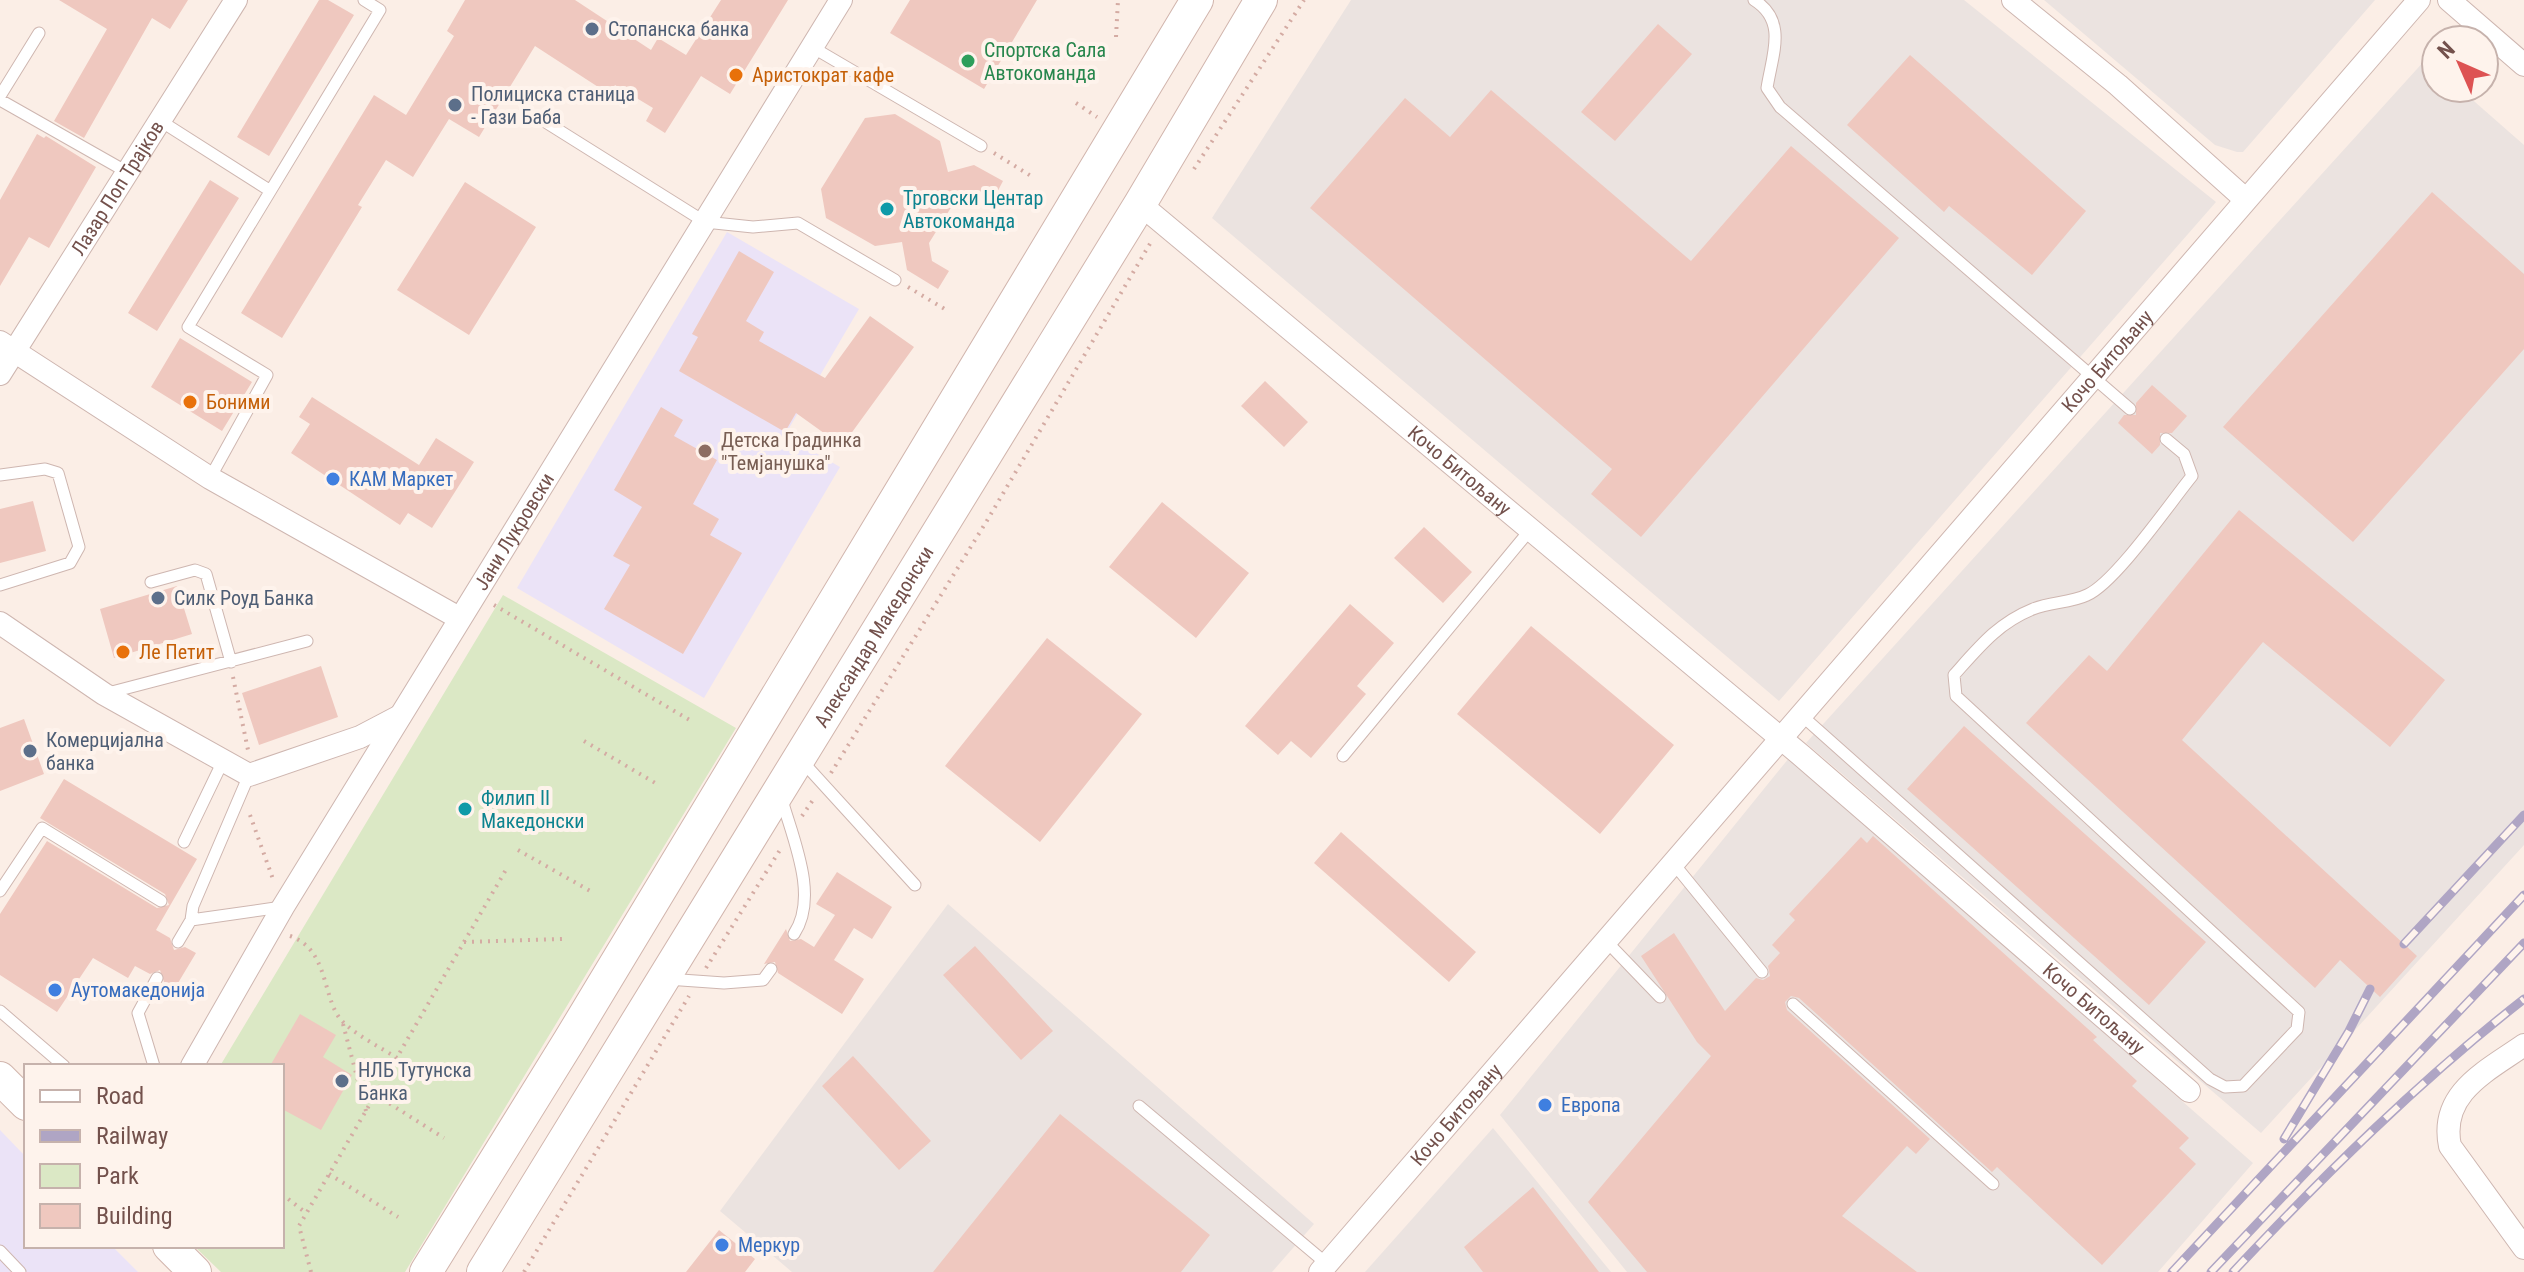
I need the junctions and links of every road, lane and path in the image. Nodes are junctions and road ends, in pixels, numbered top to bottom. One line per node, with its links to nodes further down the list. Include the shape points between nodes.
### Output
1 (236, 0): 17 (street, Лазар Поп Трајков)
2 (364, 0): 23 (lane, via 380,10)
3 (841, 0): 14 (street, Јани Лукровски)
4 (1118, 0): 13 (path)
5 (1197, 0): 103 (street)
6 (1261, 0): 25 (street, Александар Македонски)
7 (1304, 0): 22 (path)
8 (1754, 0): 31 (lane, via 1769,9 1778,34 1767,88 1780,107)
9 (2013, 0): 24 (street)
10 (2419, 0): 24 (street, Кочо Битољану)
11 (2449, 0): 15 (street)
12 (39, 33): 16 (lane)
13 (1116, 37)
14 (812, 47): 19 (lane); 26 (street, Јани Лукровски)
15 (2524, 65)
16 (0, 98): 20 (lane)
17 (159, 120): 20 (street, Лазар Поп Трајков); 23 (lane)
18 (544, 121): 26 (lane)
19 (981, 146): 21 (path)
20 (127, 172): 29 (street, Лазар Поп Трајков)
21 (1031, 176)
22 (1189, 178)
23 (269, 190): 35 (lane, via 188,327 267,375)
24 (2245, 199): 31 (street, Кочо Битољану)
25 (1151, 214): 36 (street, Кочо Битољану); 51 (street, Александар Македонски); 55 (path, via 988,519)
26 (705, 222): 27 (lane, via 753,227 798,223); 39 (street, Јани Лукровски)
27 (895, 280): 28 (path)
28 (948, 311)
29 (7, 346): 30 (street, Лазар Поп Трајков); 35 (street)
30 (0, 374)
31 (2092, 377): 32 (lane); 45 (street, Кочо Битољану)
32 (2130, 409)
33 (2166, 439): 45 (lane, via 2184,454 2192,476 2110,577 2088,595 2035,608 1997,627 1954,675 1956,696 2299,1012 2297,1029 2243,1086 2225,1087 2210,1079)
34 (0, 475): 38 (lane, via 45,469 58,473 79,547 70,563)
35 (210, 478): 40 (street)
36 (1530, 530): 48 (street, Кочо Битољану); 50 (lane)
37 (151, 582): 43 (lane, via 195,570 206,574)
38 (0, 585)
39 (475, 594): 40 (street, Јани Лукровски); 47 (path)
40 (459, 618): 46 (street, Јани Лукровски)
41 (0, 623): 44 (street)
42 (307, 641): 43 (lane)
43 (231, 662): 44 (lane); 53 (path)
44 (104, 694): 52 (street)
45 (1800, 714): 48 (street, Кочо Битољану)
46 (402, 715): 53 (street, via 360,737); 66 (street, Јани Лукровски)
47 (693, 722)
48 (1780, 738): 60 (street, Кочо Битољану); 89 (street, Кочо Битољану)
49 (584, 741): 54 (path)
50 (1343, 756)
51 (799, 757): 55 (lane); 56 (street, Александар Македонски)
52 (223, 761): 53 (street); 58 (lane)
53 (249, 775): 66 (path, via 248,809); 67 (lane)
54 (657, 784)
55 (824, 784): 57 (path); 62 (lane)
56 (779, 791): 57 (lane); 77 (street, Александар Македонски)
57 (791, 832): 69 (lane, via 802,867 802,922); 78 (path)
58 (184, 842)
59 (518, 850): 64 (path)
60 (1674, 864): 73 (street, Кочо Битољану); 75 (lane)
61 (507, 868): 72 (path)
62 (915, 885)
63 (0, 891): 65 (lane, via 42,828)
64 (592, 892)
65 (161, 901)
66 (283, 907): 67 (lane); 68 (street, Јани Лукровски)
67 (191, 920): 71 (lane)
68 (270, 929): 82 (path, via 302,940 320,964); 87 (street, Јани Лукровски)
69 (794, 934)
70 (564, 939): 72 (path)
71 (178, 942)
72 (464, 942): 84 (path)
73 (1608, 943): 79 (lane); 104 (street, Кочо Битољану)
74 (771, 969): 78 (lane, via 763,980)
75 (1762, 972)
76 (157, 978): 86 (lane, via 138,1013)
77 (663, 979): 78 (lane); 108 (street, Александар Македонски)
78 (698, 981): 109 (path)
79 (1660, 997)
80 (1793, 1004): 96 (lane)
81 (0, 1011): 85 (lane)
82 (342, 1022): 84 (path); 93 (path)
83 (2524, 1045): 101 (street, via 2469,1084 2454,1101 2447,1132 2450,1146)
84 (397, 1058): 90 (path)
85 (62, 1064)
86 (153, 1064)
87 (193, 1064)
88 (0, 1078): 91 (street)
89 (2189, 1091)
90 (376, 1095): 93 (path); 94 (path)
91 (24, 1102)
92 (1139, 1106): 104 (lane)
93 (366, 1111): 95 (path)
94 (444, 1138)
95 (329, 1174): 98 (path); 99 (path)
96 (1993, 1184)
97 (284, 1196): 98 (path)
98 (306, 1213): 107 (path, via 299,1226)
99 (398, 1217)
100 (171, 1248): 106 (street)
101 (2524, 1248)
102 (0, 1251): 105 (lane)
103 (429, 1265)
104 (1324, 1268)
105 (20, 1272)
106 (195, 1272)
107 (311, 1272)
108 (483, 1272)
109 (524, 1272)

